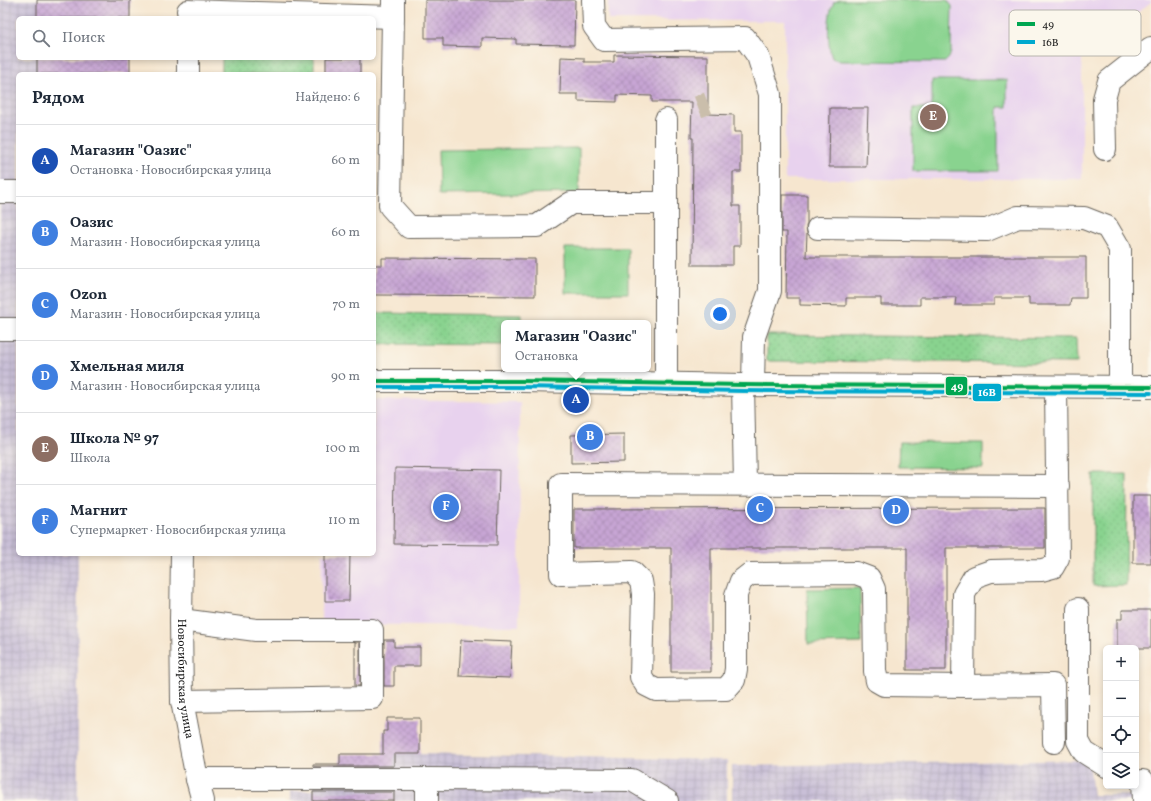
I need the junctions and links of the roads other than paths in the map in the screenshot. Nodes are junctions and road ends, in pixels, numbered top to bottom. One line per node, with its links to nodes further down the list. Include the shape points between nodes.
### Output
1 (593, 0): 19 (street, via 594,26 604,40 745,38 758,56 770,94 770,291 754,337)
2 (393, 8): 3 (street); 13 (street, via 390,206 409,227 537,226 571,203)
3 (188, 10)
4 (1151, 48): 5 (street)
5 (1141, 56)
6 (1141, 56): 10 (street, via 1109,81 1104,99)
7 (188, 60): 8 (street)
8 (188, 72)
9 (666, 120): 13 (street)
10 (1105, 150)
11 (0, 192): 12 (street)
12 (16, 192)
13 (665, 203): 18 (street)
14 (818, 228): 20 (street, via 987,230 1018,217 1084,218 1107,227 1120,249)
15 (0, 329): 16 (street)
16 (16, 329)
17 (376, 381): 18 (street)
18 (666, 384): 19 (street)
19 (748, 385): 21 (street); 23 (street)
20 (1120, 386): 21 (street); 22 (street)
21 (1056, 387): 24 (street)
22 (1151, 387)
23 (746, 484): 24 (street); 28 (street, via 561,484 561,574 632,572 641,580 641,677 646,685 656,690 726,689 734,680 736,669 736,595 741,581 750,574 856,573 869,578 874,589 874,671 877,681 884,685)
24 (1058, 486): 28 (street, via 1058,558 1053,567 1042,570 991,571 974,577 964,594)
25 (182, 556): 27 (street, Новосибирская улица)
26 (1078, 609): 31 (street, via 1078,741 1084,752)
27 (181, 620): 29 (street, Новосибирская улица); 29 (street, via 256,630 372,630 372,698)
28 (964, 686): 30 (street, via 1053,685)
29 (182, 701): 32 (street, Новосибирская улица)
30 (1054, 742)
31 (1103, 764)
32 (197, 779): 33 (street); 34 (street, Новосибирская улица)
33 (427, 779): 35 (street); 36 (street, via 632,780)
34 (203, 801)
35 (427, 801)
36 (667, 801)

